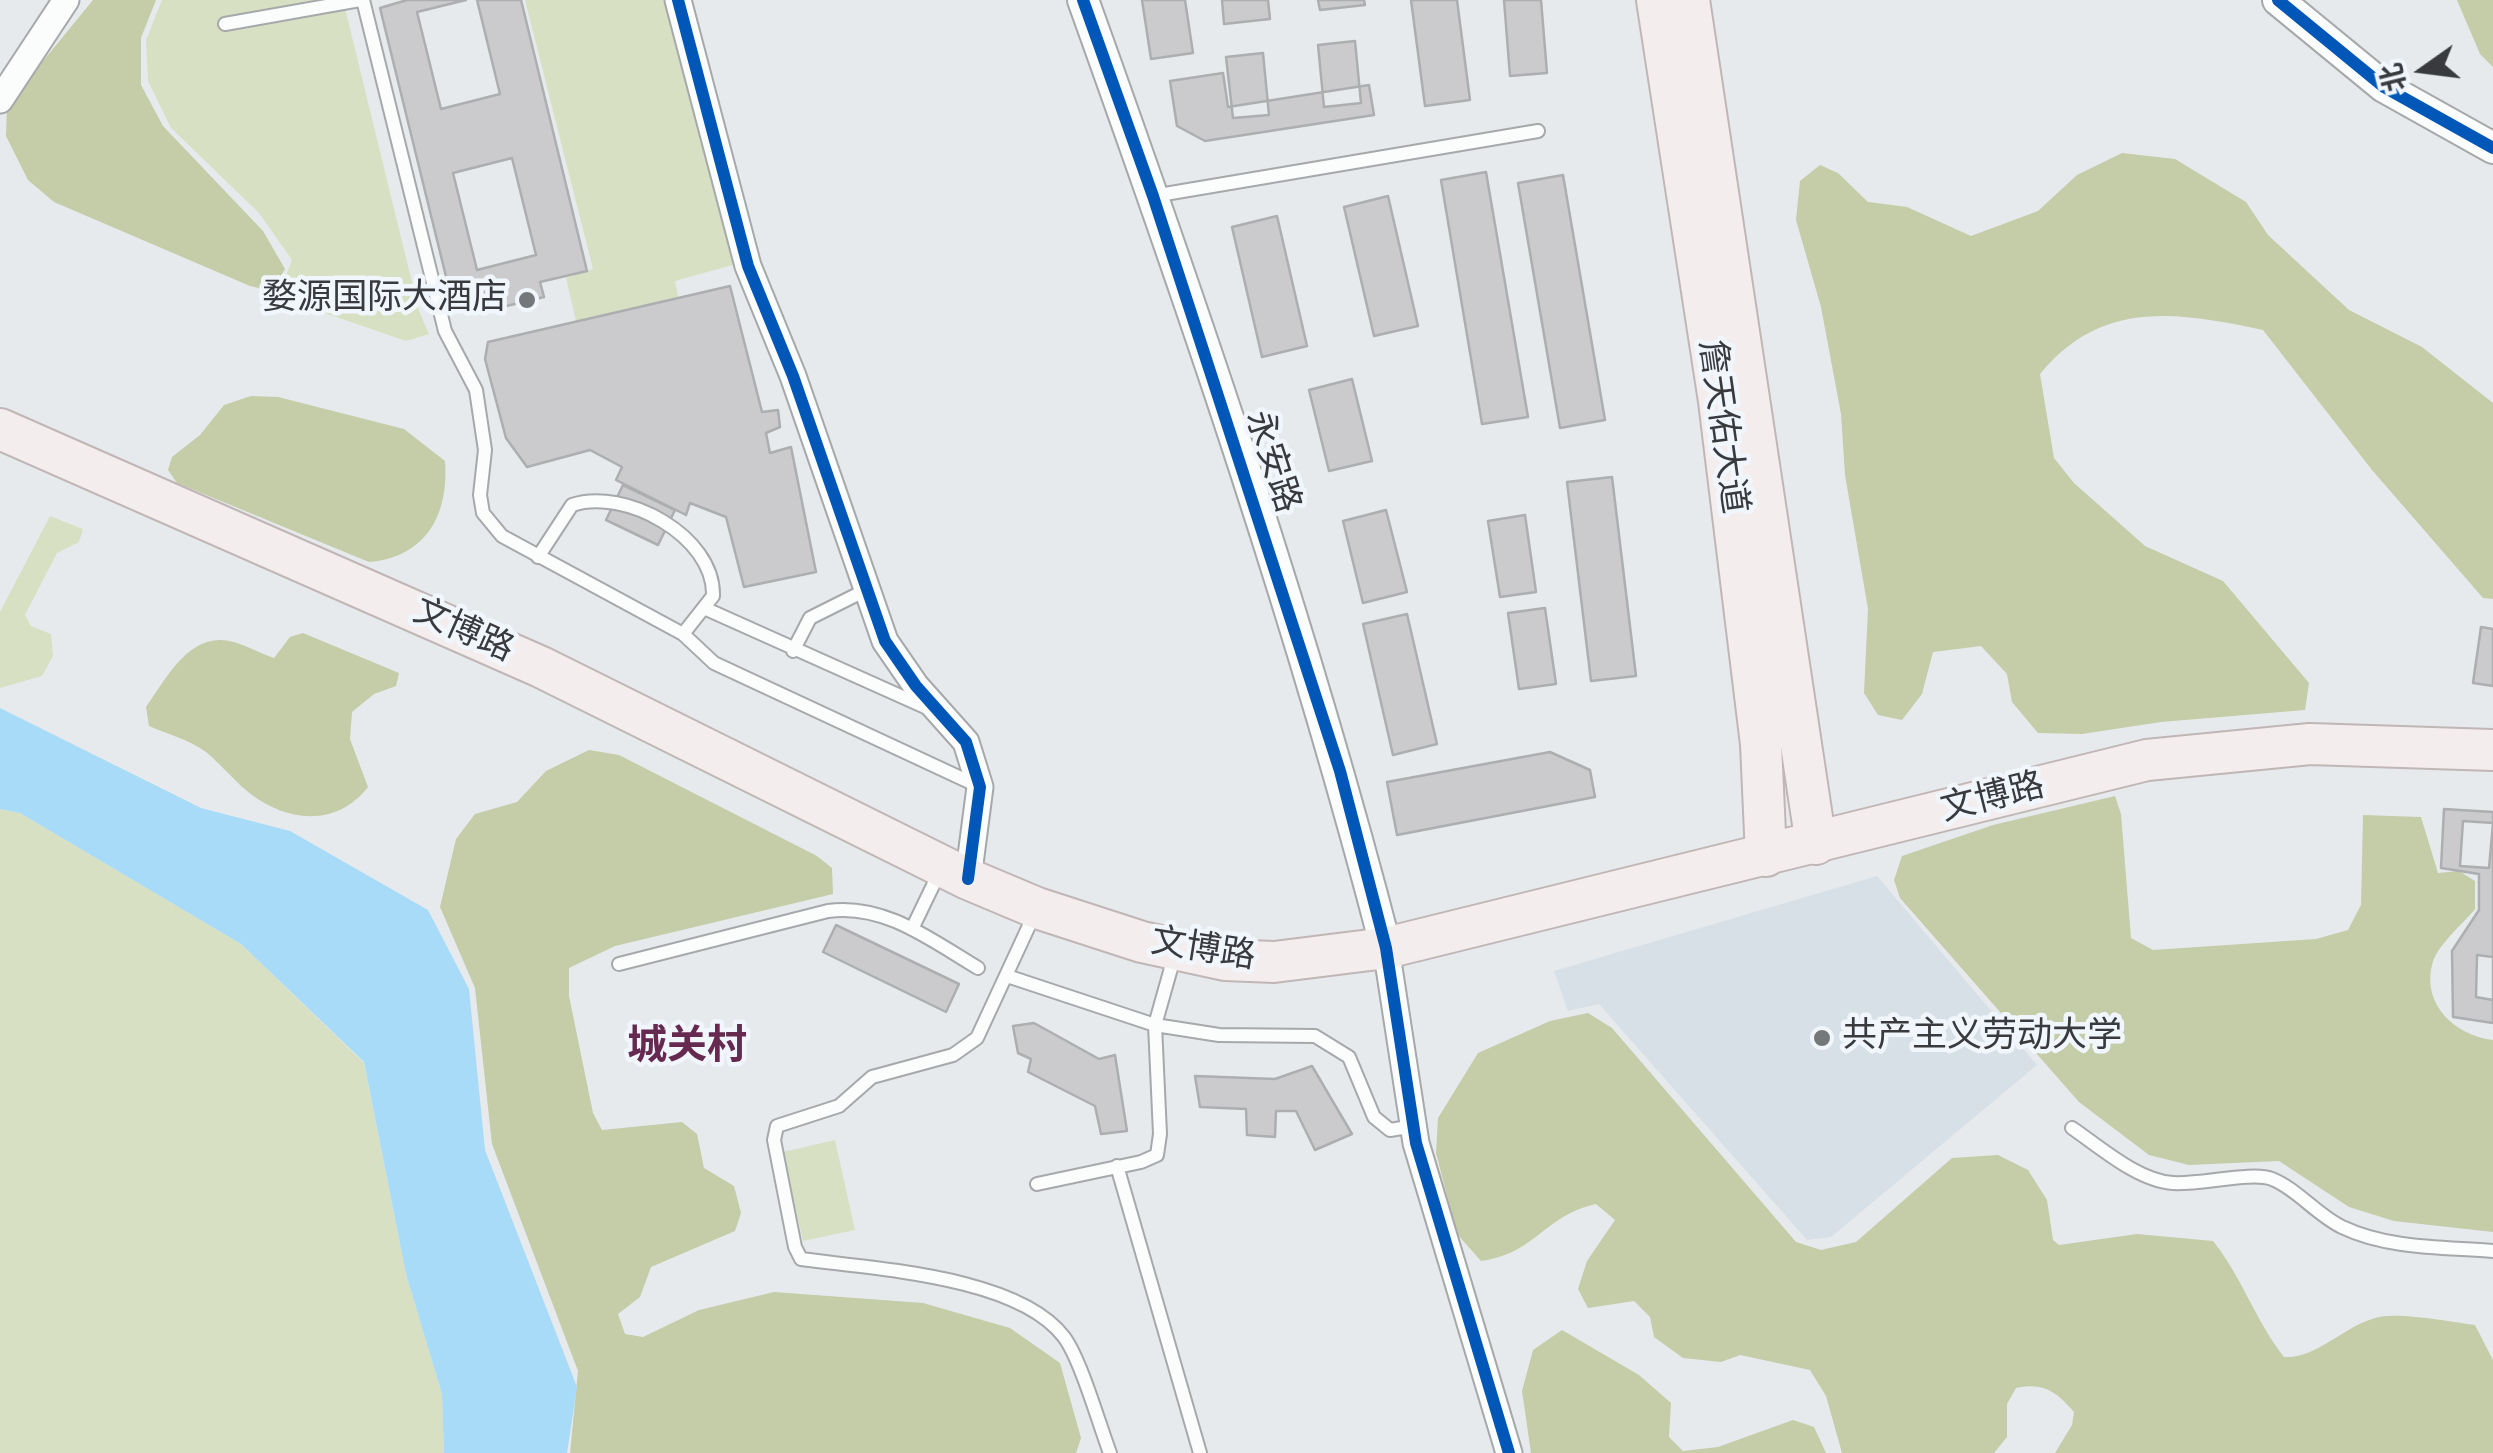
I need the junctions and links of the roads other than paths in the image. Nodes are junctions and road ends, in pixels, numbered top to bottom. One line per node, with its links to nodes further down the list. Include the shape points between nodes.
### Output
1 (66, 0): 9 (street)
2 (361, 0): 8 (lane); 14 (lane, via 445,331 476,390 485,450 483,513 502,536)
3 (678, 0): 15 (street, via 748,266)
4 (1083, 0): 12 (street, 永安路)
5 (1657, 0): 23 (main road, 詹天佑大道, via 1720,400 1762,744)
6 (1690, 0): 22 (main road, 詹天佑大道)
7 (2278, 0): 11 (street, via 2384,87)
8 (225, 24)
9 (0, 100)
10 (1538, 131): 12 (lane)
11 (2493, 148)
12 (1153, 196): 27 (street, 永安路, via 1340,772)
13 (0, 428): 24 (main road, 文博路, via 541,667)
14 (538, 558): 16 (lane, via 572,505 616,500 692,543 706,560 714,596); 17 (lane)
15 (866, 590): 18 (lane, via 810,618); 19 (street, via 885,641)
16 (704, 608): 17 (lane); 18 (lane)
17 (683, 634): 21 (lane, via 714,663)
18 (793, 651): 19 (lane)
19 (945, 716): 21 (street, via 966,742)
20 (2493, 750): 22 (main road, 文博路, via 2310,744 2147,760)
21 (980, 787): 24 (street)
22 (1816, 844): 23 (main road, 文博路)
23 (1766, 856): 27 (main road, 文博路)
24 (955, 872): 25 (main road, 文博路); 26 (lane)
25 (1037, 908): 28 (main road, 文博路); 31 (lane)
26 (912, 928): 29 (lane, via 864,908 846,908); 30 (lane)
27 (1386, 948): 28 (main road, 文博路, via 1274,962); 33 (street)
28 (1176, 950): 32 (lane)
29 (619, 964)
30 (978, 968)
31 (1006, 976): 32 (lane); 38 (lane, via 977,1038 953,1055 872,1078 839,1106 777,1126 780,1178 802,1258 978,1286 1018,1301 1064,1337)
32 (1155, 1025): 33 (lane, via 1219,1035 1315,1036 1349,1057 1374,1117 1390,1130); 35 (lane, via 1157,1154)
33 (1414, 1126): 40 (street)
34 (2072, 1128): 37 (lane, via 2170,1183 2272,1179 2338,1225 2374,1240)
35 (1117, 1166): 36 (lane); 39 (lane)
36 (1037, 1184)
37 (2493, 1251)
38 (1110, 1453)
39 (1200, 1453)
40 (1509, 1453)

